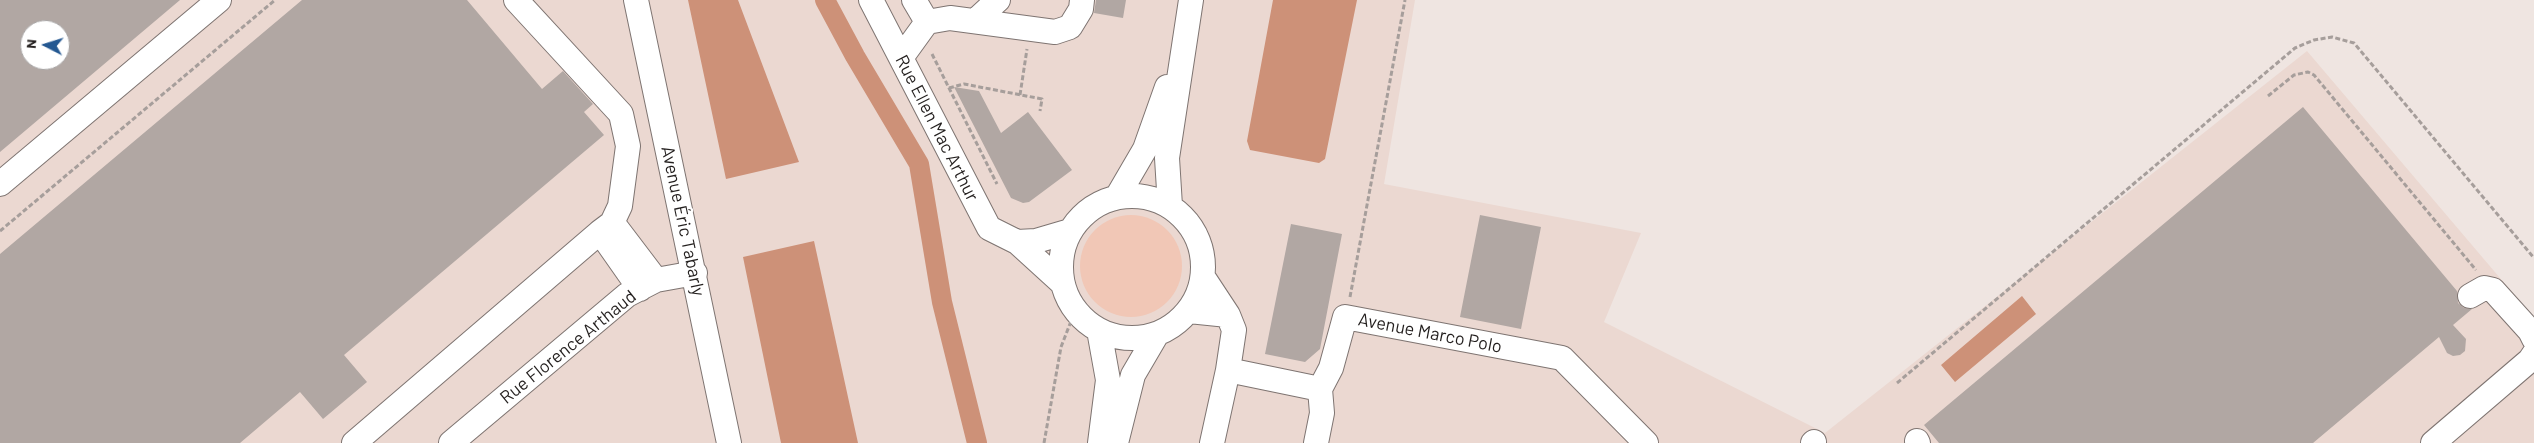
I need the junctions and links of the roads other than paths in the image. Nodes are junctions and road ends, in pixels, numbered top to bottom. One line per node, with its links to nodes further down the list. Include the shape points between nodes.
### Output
1 (219, 0): 13 (street)
2 (516, 0): 16 (street, via 621,114 628,146 620,206)
3 (636, 0): 19 (street, Avenue Éric Tabarly)
4 (871, 0): 12 (street, Rue Ellen Mac Arthur)
5 (914, 0): 9 (street)
6 (998, 0): 10 (street)
7 (1082, 0): 10 (street, via 1081,9 1070,26 1055,32)
8 (1191, 0): 11 (street)
9 (928, 11): 10 (street); 12 (street)
10 (975, 21)
11 (1185, 33): 14 (street, via 1145,149); 15 (street, via 1167,158)
12 (901, 58): 18 (street, Rue Ellen Mac Arthur, via 989,228)
13 (0, 184)
14 (1117, 197): 15 (street, via 1144,197); 17 (street, via 1082,215)
15 (1170, 206): 20 (street, via 1186,219 1197,237 1203,256)
16 (606, 227): 22 (street); 33 (street)
17 (1070, 231): 18 (street, via 1036,241); 21 (street, via 1061,265)
18 (1017, 242): 21 (street, Rue Ellen Mac Arthur)
19 (695, 273): 22 (street, Rue Florence Arthaud); 35 (street, Avenue Éric Tabarly)
20 (1203, 277): 24 (street, via 1198,295); 25 (street)
21 (1062, 283): 26 (street, via 1075,311)
22 (648, 285): 34 (street, Rue Florence Arthaud, via 627,295)
23 (2470, 296): 28 (street, via 2484,288 2493,290)
24 (1188, 311): 25 (street); 27 (street, via 1174,325)
25 (1228, 315): 30 (street, via 1234,330)
26 (1099, 330): 27 (street, via 1117,337); 36 (street, via 1108,380)
27 (1157, 334): 37 (street, via 1132,375)
28 (2534, 339)
29 (2534, 354): 32 (street)
30 (1228, 370): 31 (street); 38 (street)
31 (1320, 389): 39 (street, via 1322,413); 40 (street, Avenue Marco Polo, via 1332,368 1345,317 1562,358)
32 (2446, 439)
33 (354, 443)
34 (451, 443)
35 (730, 443)
36 (1100, 443)
37 (1116, 443)
38 (1212, 443)
39 (1316, 443)
40 (1646, 443)

